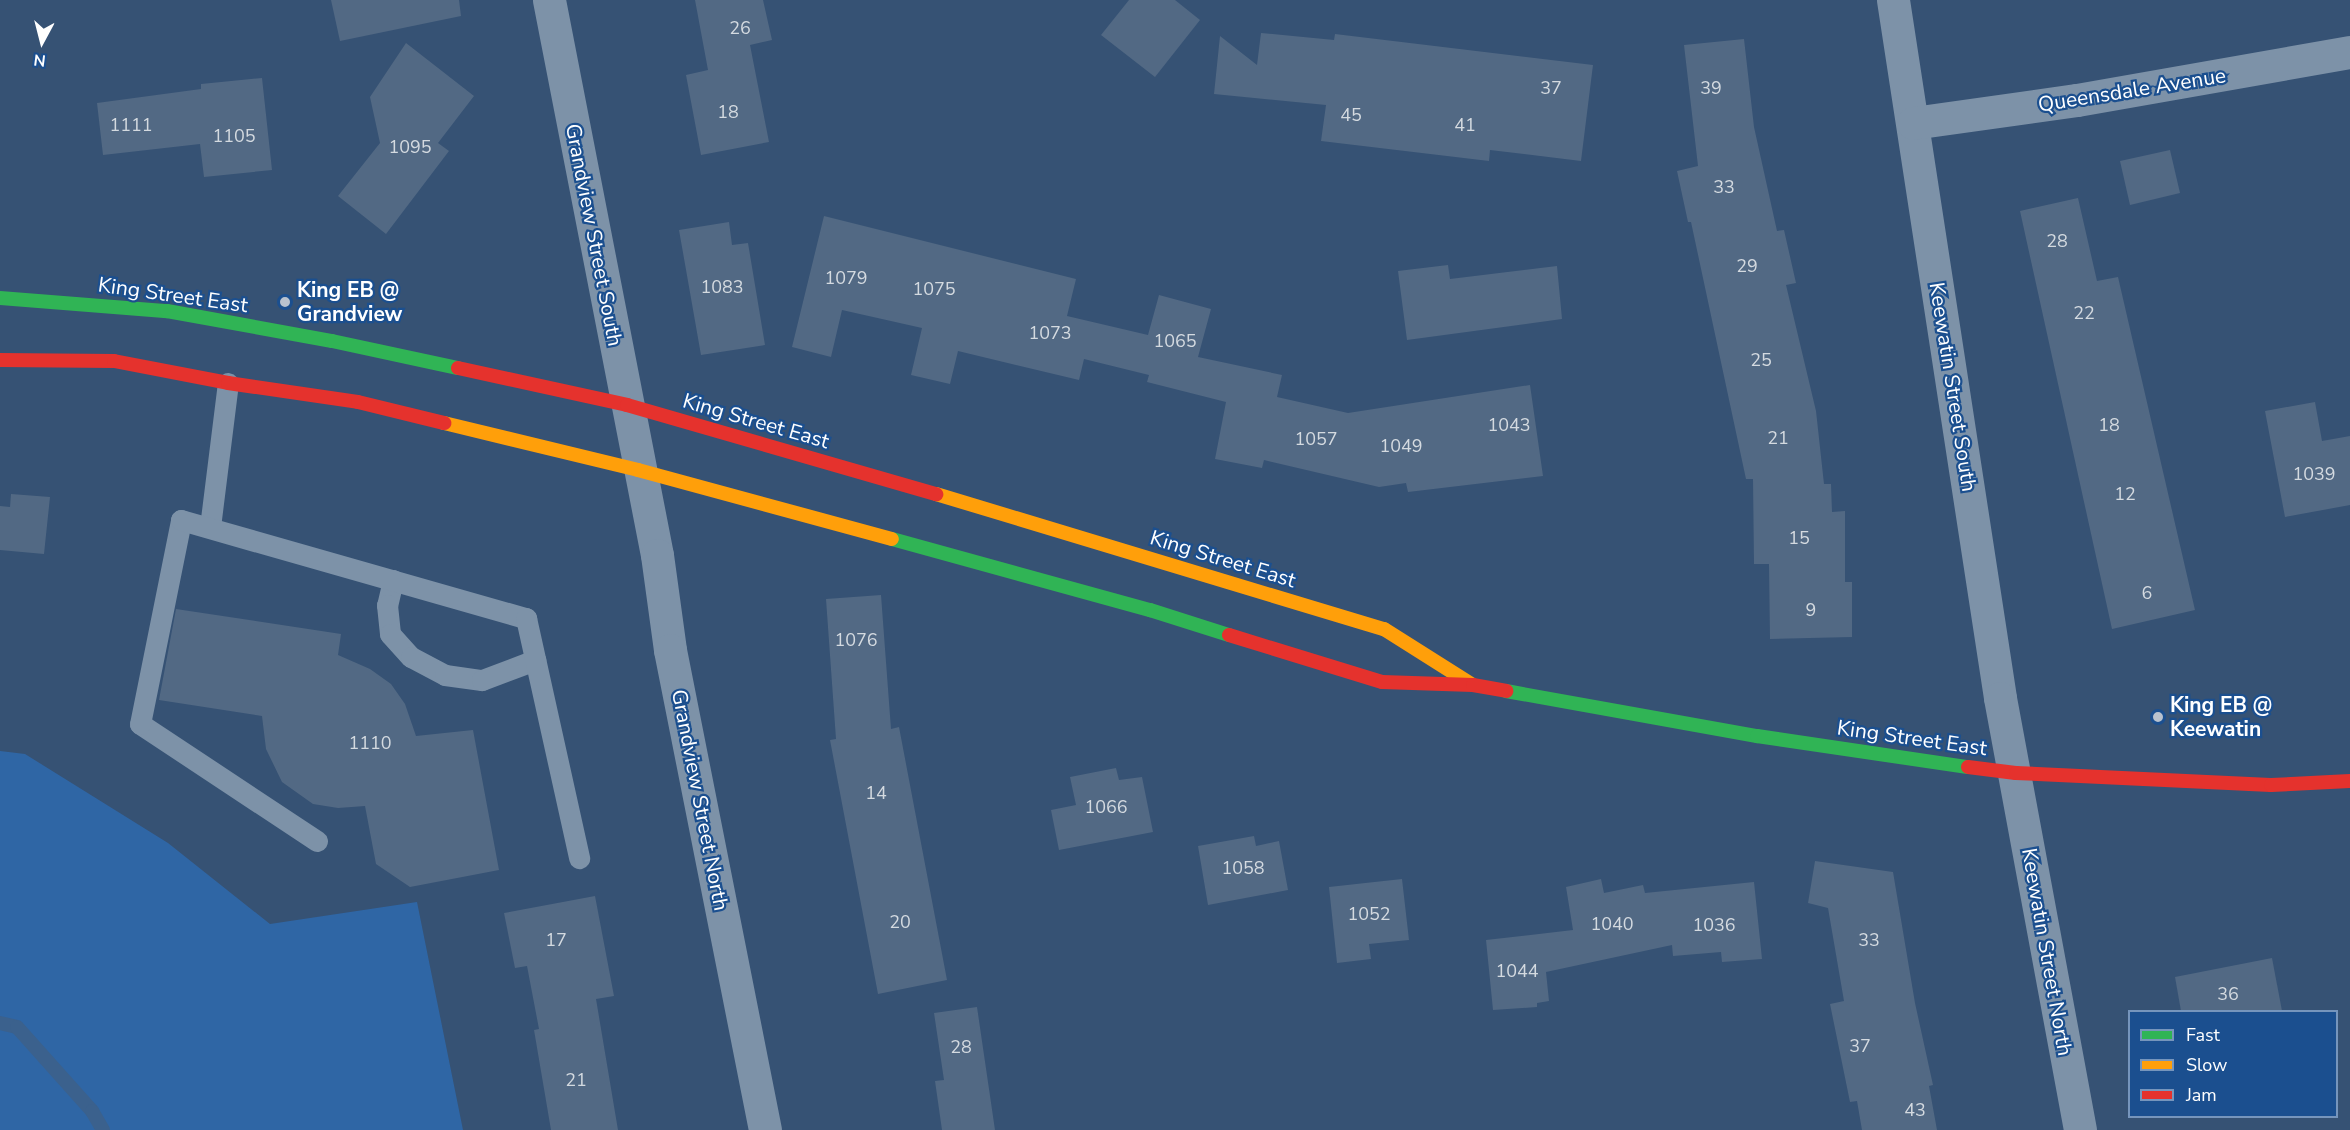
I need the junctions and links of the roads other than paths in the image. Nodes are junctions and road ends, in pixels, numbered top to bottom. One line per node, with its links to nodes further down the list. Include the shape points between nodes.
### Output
1 (549, 0): 8 (street, Grandview Street South)
2 (1893, 0): 4 (street, Keewatin Street South)
3 (2350, 52): 4 (street, Queensdale Avenue, via 2077,100)
4 (1913, 123): 14 (street, Keewatin Street South, via 2000,699)
5 (0, 298): 8 (main road, King Street East, via 167,311 332,341)
6 (0, 360): 7 (main road, King Street East, via 114,362)
7 (228, 383): 9 (main road, King Street East, via 358,402); 10 (lane)
8 (627, 405): 9 (street, Grandview Street South); 13 (main road, King Street East, via 1384,629)
9 (638, 470): 13 (main road, King Street East, via 1150,610 1382,682); 18 (street, Grandview Street North)
10 (210, 527): 11 (lane); 16 (lane, via 181,520 140,724)
11 (393, 580): 12 (lane, via 526,618); 12 (lane, via 387,605 390,634 411,657 445,675 482,680)
12 (535, 660): 17 (lane)
13 (1473, 685): 14 (main road, King Street East, via 1757,736)
14 (2016, 773): 15 (main road, King Street East, via 2271,785); 19 (street, Keewatin Street North)
15 (2350, 781)
16 (317, 841)
17 (579, 858)
18 (765, 1130)
19 (2080, 1130)

